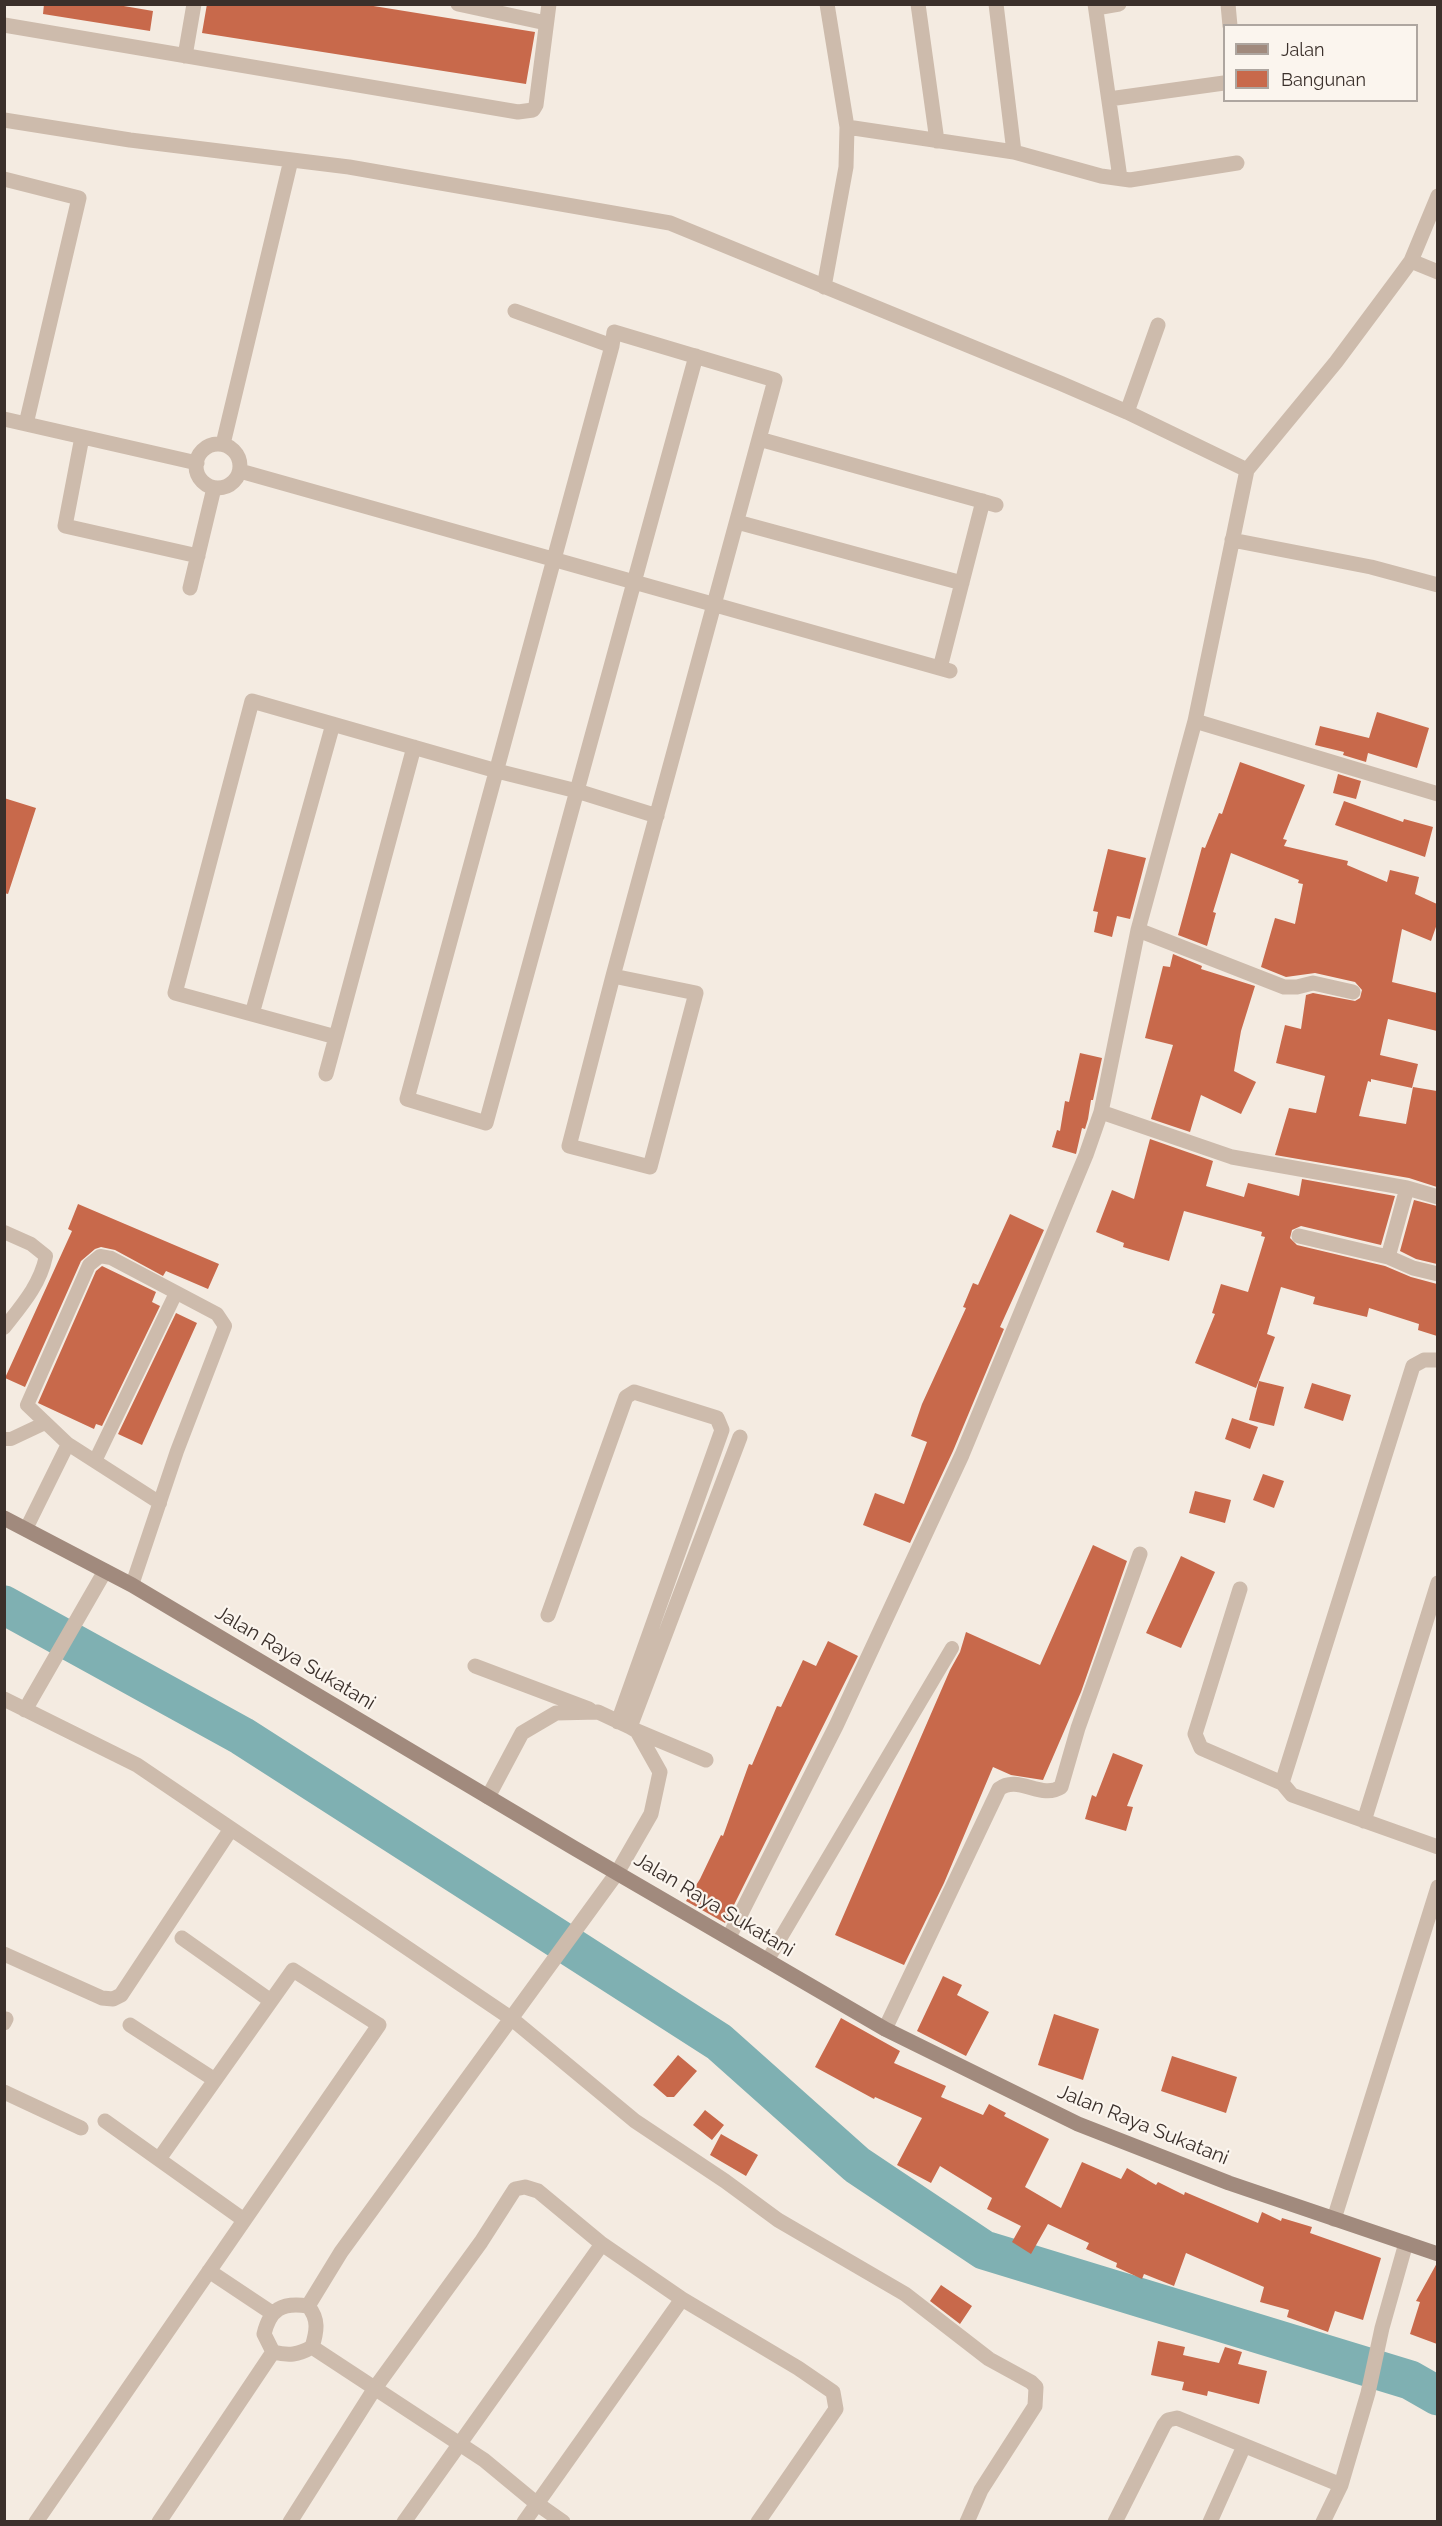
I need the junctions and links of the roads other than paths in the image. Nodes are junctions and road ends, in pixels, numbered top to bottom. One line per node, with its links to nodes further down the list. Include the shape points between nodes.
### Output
1 (194, 4): 14 (street)
2 (458, 4): 9 (street)
3 (549, 4): 11 (street)
4 (827, 4): 18 (street)
5 (918, 4): 19 (street)
6 (996, 4): 20 (street)
7 (1119, 4): 10 (street)
8 (1228, 4): 12 (street)
9 (463, 5): 11 (street)
10 (1096, 6): 16 (street)
11 (546, 23): 14 (street, via 536,105 533,110 518,112)
12 (1230, 24)
13 (4, 25): 14 (street)
14 (185, 56)
15 (1223, 83): 16 (street)
16 (1109, 99): 23 (street)
17 (4, 120): 21 (street)
18 (847, 127): 19 (street); 28 (street, via 846,167)
19 (937, 141): 20 (street)
20 (1014, 152): 23 (street)
21 (291, 160): 28 (street, via 670,223); 38 (street)
22 (1237, 163): 23 (street, via 1130,180)
23 (1120, 178)
24 (4, 179): 35 (street, via 79,198)
25 (1437, 196): 26 (street)
26 (1411, 261): 27 (street); 40 (street, via 1336,362)
27 (1437, 272)
28 (824, 287): 33 (street)
29 (515, 312): 31 (street)
30 (1158, 325): 33 (street)
31 (612, 346): 32 (street, via 614,332); 46 (street)
32 (696, 356): 37 (street, via 775,380); 47 (street)
33 (1127, 412): 40 (street)
34 (4, 419): 35 (street)
35 (26, 424): 36 (street)
36 (82, 437): 39 (street); 45 (street, via 65,526)
37 (759, 439): 43 (street); 48 (street, via 990,503)
38 (223, 444): 39 (street, via 203,450); 41 (street, via 234,450)
39 (197, 463): 42 (street, via 202,482)
40 (1247, 470): 44 (street)
41 (240, 471): 42 (street, via 227,487); 46 (street)
42 (214, 488): 45 (street)
43 (737, 522): 48 (street); 51 (street)
44 (1232, 540): 49 (street, via 1371,567); 52 (street)
45 (198, 556): 50 (street)
46 (554, 559): 47 (street); 55 (street)
47 (635, 582): 51 (street); 56 (street)
48 (962, 583): 51 (street, via 945,670)
49 (1437, 585)
50 (190, 588)
51 (715, 605): 58 (street)
52 (1195, 721): 57 (street); 59 (street)
53 (333, 724): 54 (street); 62 (street); 62 (street, via 252,701 175,993)
54 (414, 747): 55 (street); 63 (street)
55 (497, 771): 56 (street); 56 (street, via 407,1099 486,1123)
56 (577, 791): 58 (street)
57 (1437, 794)
58 (657, 816): 60 (street)
59 (1138, 930): 61 (street, via 1284,987 1313,983); 65 (street)
60 (613, 976): 60 (street, via 569,1146 650,1167 696,993)
61 (1353, 992)
62 (252, 1014): 63 (street)
63 (336, 1037): 64 (street)
64 (326, 1074)
65 (1101, 1112): 66 (street, via 1232,1157); 103 (street, via 962,1455 837,1726)
66 (1407, 1188): 67 (street); 70 (street)
67 (1437, 1197)
68 (4, 1232): 73 (lane, via 46,1256 35,1287)
69 (1299, 1236): 70 (street)
70 (1388, 1257): 71 (street)
71 (1437, 1274)
72 (176, 1293): 75 (lane, via 106,1256 92,1261 27,1400 28,1408); 79 (lane); 80 (lane, via 217,1314 225,1326)
73 (4, 1328)
74 (1437, 1360): 96 (street, via 1424,1360 1413,1366)
75 (45, 1423): 77 (lane); 78 (lane)
76 (740, 1437): 94 (street)
77 (4, 1439)
78 (69, 1444): 79 (lane); 82 (lane)
79 (95, 1461): 80 (lane)
80 (160, 1503): 86 (lane)
81 (4, 1518): 82 (main road, Jalan Raya Sukatani)
82 (26, 1528): 84 (main road, Jalan Raya Sukatani)
83 (1140, 1554): 110 (street, via 1061,1786 1050,1791 1009,1784 999,1789)
84 (105, 1571): 86 (main road, Jalan Raya Sukatani); 92 (street)
85 (1437, 1583): 98 (street)
86 (132, 1585): 97 (main road, Jalan Raya Sukatani)
87 (1240, 1589): 96 (street, via 1195,1734 1201,1748)
88 (548, 1615): 94 (street, via 626,1397 634,1392 717,1418 722,1430)
89 (952, 1648): 106 (lane)
90 (475, 1666): 93 (street)
91 (4, 1699): 92 (street)
92 (26, 1710): 99 (street, via 137,1765)
93 (598, 1712): 94 (street); 97 (street, via 556,1713 522,1733)
94 (628, 1727): 95 (street); 101 (street, via 660,1772 651,1814)
95 (706, 1760)
96 (1282, 1784): 98 (street, via 1292,1795)
97 (488, 1797): 101 (main road, Jalan Raya Sukatani)
98 (1364, 1821): 100 (street)
99 (231, 1829): 105 (street, via 121,1995 102,1998); 108 (street)
100 (1437, 1847)
101 (617, 1873): 103 (main road, Jalan Raya Sukatani); 108 (street)
102 (1437, 1887): 116 (street)
103 (729, 1937): 106 (main road, Jalan Raya Sukatani)
104 (182, 1938): 107 (street)
105 (4, 1954)
106 (767, 1961): 110 (main road, Jalan Raya Sukatani)
107 (271, 2001): 111 (street); 117 (street, via 293,1970 379,2025)
108 (512, 2019): 123 (street, via 341,2252); 139 (street, via 635,2121 778,2220 905,2294 998,2366 1036,2387 1035,2406 981,2490)
109 (130, 2025): 111 (street)
110 (885, 2029): 116 (main road, Jalan Raya Sukatani, via 1078,2124 1228,2183)
111 (215, 2080): 115 (street)
112 (4, 2092): 114 (street)
113 (105, 2121): 115 (street)
114 (81, 2128)
115 (159, 2159): 117 (street)
116 (1334, 2219): 118 (main road, Jalan Raya Sukatani)
117 (244, 2220): 121 (street)
118 (1406, 2243): 120 (main road, Jalan Raya Sukatani); 130 (street)
119 (602, 2244): 122 (street); 127 (street, via 538,2191 525,2187 515,2190); 128 (street)
120 (1437, 2254)
121 (209, 2271): 124 (street); 132 (street)
122 (682, 2299): 131 (street); 138 (street, via 833,2392 836,2409)
123 (308, 2306): 124 (street, via 282,2307); 125 (street, via 314,2314 317,2332)
124 (272, 2313): 126 (street, via 264,2334)
125 (312, 2347): 126 (street, via 300,2354); 127 (street)
126 (273, 2352): 133 (street)
127 (375, 2388): 128 (street); 134 (street)
128 (458, 2444): 131 (street); 135 (street)
129 (1244, 2446): 130 (street); 140 (street, via 1177,2418 1168,2420); 141 (street)
130 (1341, 2485): 142 (street)
131 (536, 2503): 136 (street); 137 (street)
132 (36, 2522)
133 (159, 2522)
134 (290, 2522)
135 (404, 2522)
136 (524, 2522)
137 (563, 2522)
138 (758, 2522)
139 (967, 2522)
140 (1115, 2522)
141 (1209, 2522)
142 (1323, 2522)

